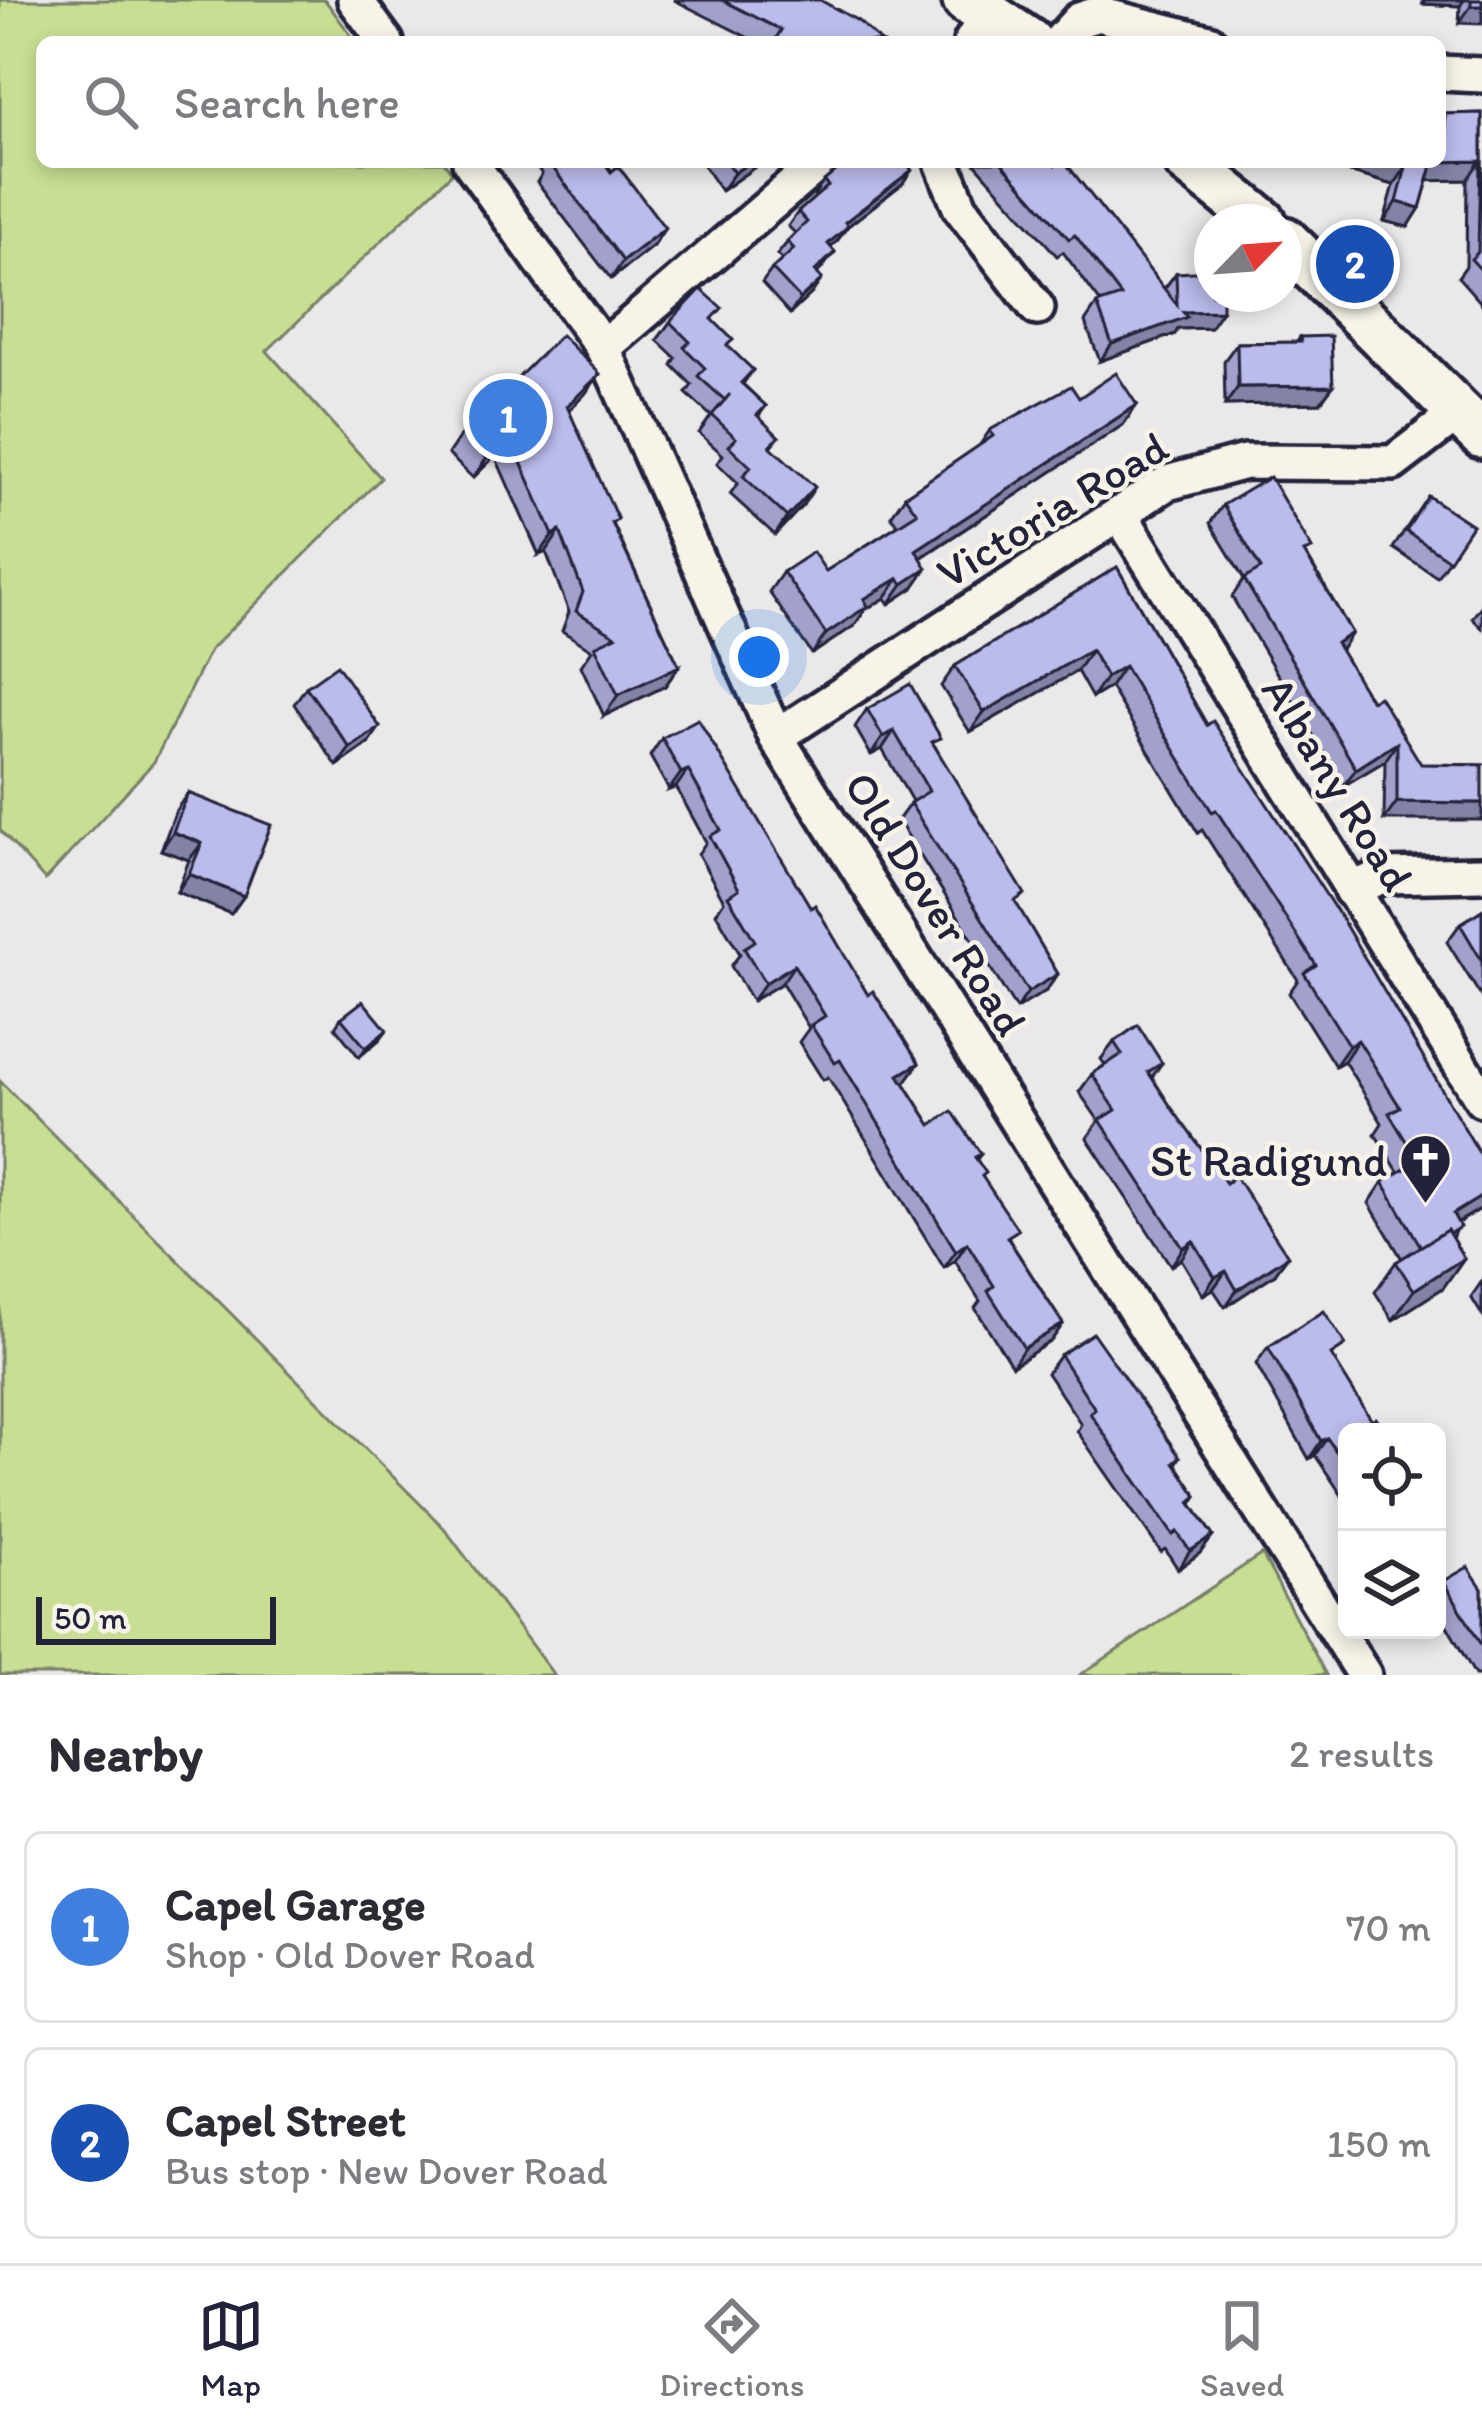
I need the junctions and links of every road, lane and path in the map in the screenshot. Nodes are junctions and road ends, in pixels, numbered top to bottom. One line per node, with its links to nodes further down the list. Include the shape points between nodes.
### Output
1 (355, 0): 4 (street)
2 (1087, 8): 6 (street); 7 (street)
3 (975, 19): 5 (main road)
4 (382, 36)
5 (1015, 36)
6 (1064, 36)
7 (1187, 36)
8 (1446, 73): 9 (street)
9 (1482, 75)
10 (474, 168): 17 (street, Old Dover Road)
11 (813, 168): 17 (street)
12 (944, 168): 16 (street, via 960,206)
13 (1196, 168): 14 (main road)
14 (1240, 204)
15 (1302, 258): 18 (main road)
16 (1037, 308)
17 (603, 348): 20 (street, Old Dover Road)
18 (1471, 423): 19 (street, Victoria Road, via 1393,463 1227,465 1167,483)
19 (1120, 514): 20 (street, Victoria Road); 22 (street, Albany Road)
20 (776, 737): 24 (street, Old Dover Road)
21 (1482, 874): 22 (street, via 1382,876)
22 (1351, 890): 23 (street, Albany Road)
23 (1482, 1099)
24 (1364, 1675)

